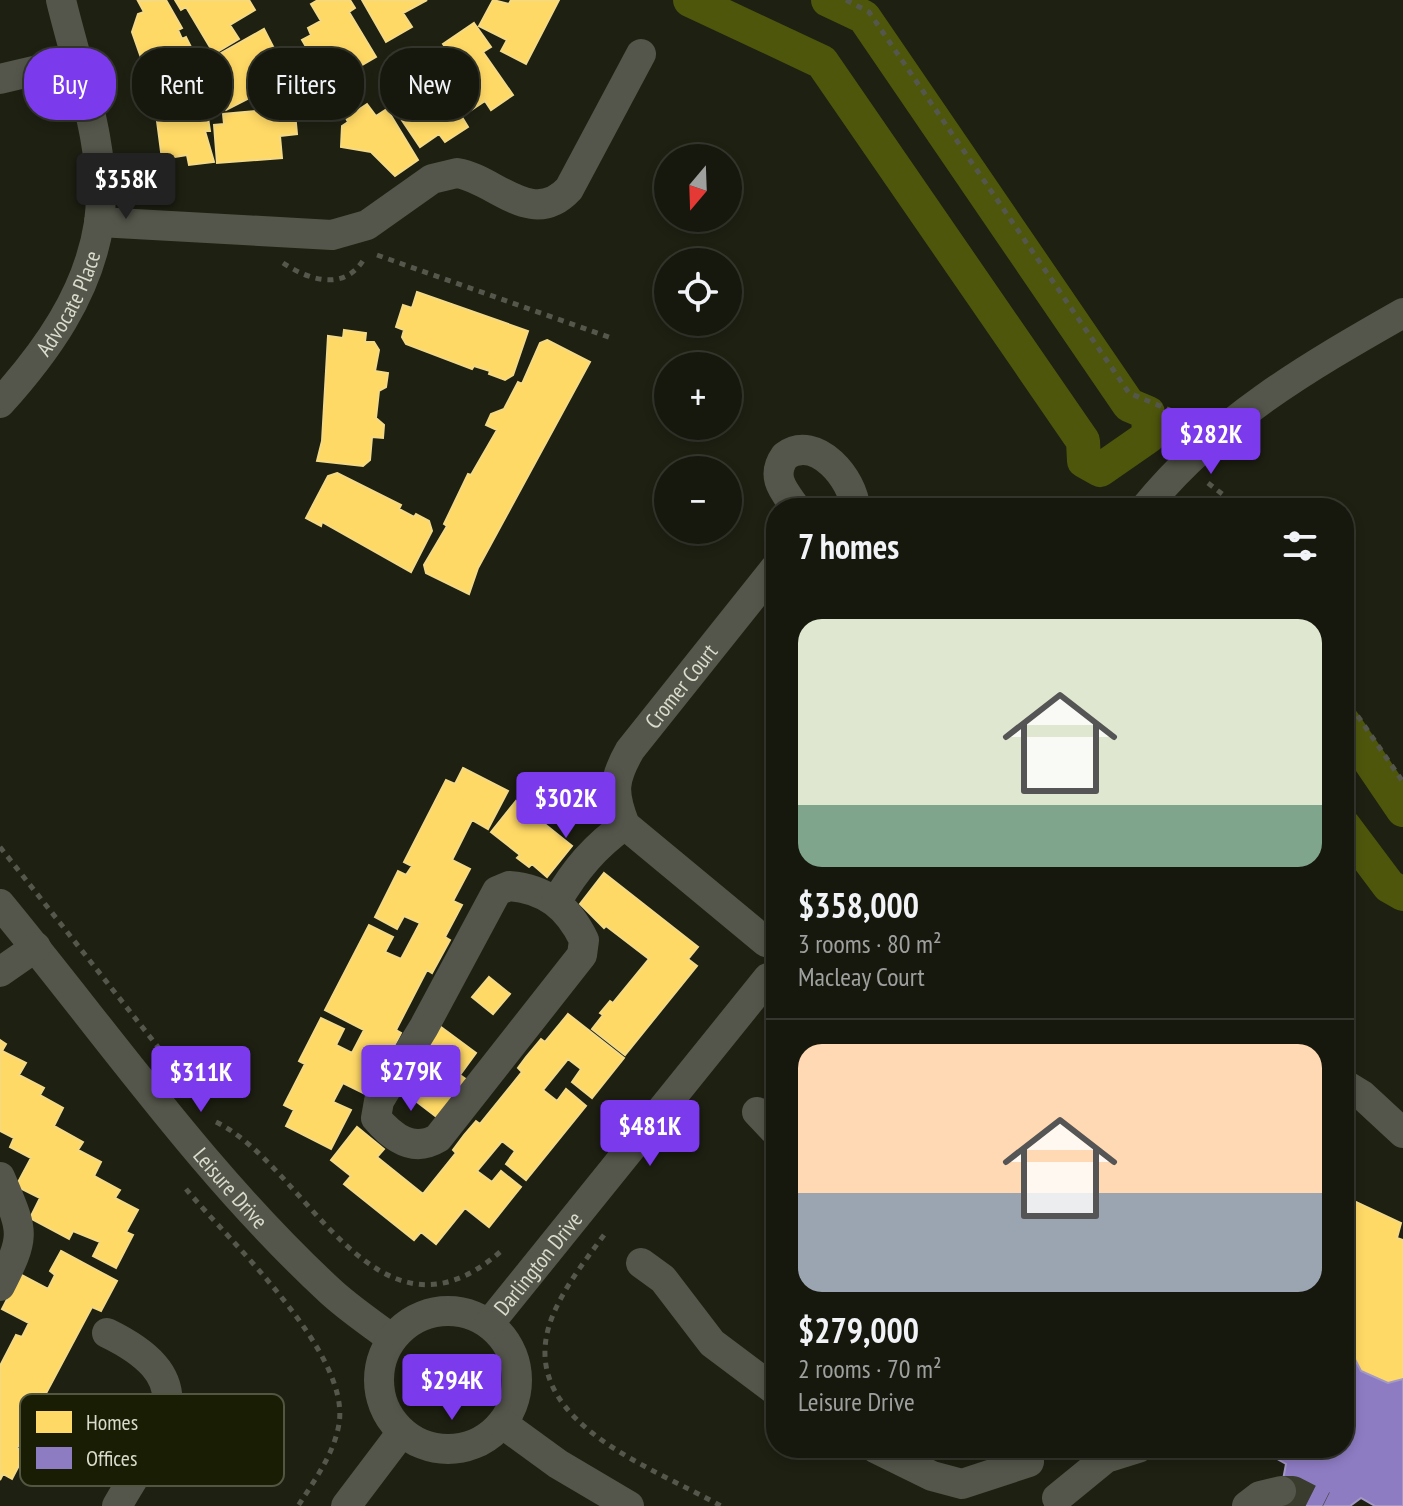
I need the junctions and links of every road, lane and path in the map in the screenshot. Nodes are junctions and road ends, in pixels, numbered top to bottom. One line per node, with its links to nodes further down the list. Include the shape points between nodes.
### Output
1 (61, 0): 3 (street, Advocate Place)
2 (846, 0): 13 (path, via 869,12 1129,393 1177,413)
3 (73, 48)
4 (641, 54): 8 (street, via 559,199 527,204 465,174 451,173 432,179 367,225 332,235)
5 (24, 73): 6 (street)
6 (0, 79)
7 (91, 120): 8 (street, Advocate Place)
8 (99, 222): 12 (street, Advocate Place, via 83,280 60,327)
9 (274, 259): 11 (path, via 306,278 332,280 355,271 367,252)
10 (1403, 313): 13 (street, via 1284,383)
11 (614, 339)
12 (0, 403)
13 (1196, 452): 16 (street); 17 (path, via 1209,486)
14 (789, 498): 15 (street, via 778,474 785,456 802,448 828,460)
15 (853, 498)
16 (1154, 498)
17 (1226, 498)
18 (766, 580): 21 (street, Cromer Court, via 615,775 616,802)
19 (1354, 711): 20 (path)
20 (1403, 782)
21 (625, 825): 23 (street, via 601,841); 25 (street)
22 (0, 847): 31 (path)
23 (557, 901): 23 (street, via 584,940 574,969 438,1138 427,1145 406,1143 376,1118 379,1101 497,891 528,888)
24 (0, 904): 26 (street, Leisure Drive)
25 (766, 934)
26 (36, 947): 28 (street); 42 (street, Leisure Drive, via 146,1092 242,1202 331,1292)
27 (766, 950): 29 (street, via 760,965)
28 (0, 972)
29 (766, 972)
30 (766, 987): 40 (street, Darlington Drive)
31 (189, 1087)
32 (1354, 1090): 34 (street)
33 (207, 1110): 37 (path, via 216,1122 246,1138 343,1245 380,1271 420,1283 454,1279 472,1274)
34 (1403, 1133)
35 (0, 1177): 39 (street, via 21,1239)
36 (181, 1183): 55 (path, via 293,1312 331,1371 339,1424 318,1475)
37 (500, 1252)
38 (641, 1263): 43 (street, via 663,1279 712,1343)
39 (0, 1286)
40 (489, 1324): 42 (street, via 473,1315 437,1311 412,1321); 45 (street, via 503,1336 518,1371 518,1389)
41 (107, 1333): 44 (street, via 157,1368)
42 (392, 1339): 46 (street, via 379,1370 379,1387)
43 (766, 1384)
44 (167, 1394)
45 (503, 1424): 46 (street, via 473,1445 455,1449 436,1448); 57 (street)
46 (402, 1432): 56 (street)
47 (895, 1458): 48 (street, via 962,1484)
48 (1018, 1458)
49 (1027, 1458): 53 (street)
50 (1106, 1458): 53 (street)
51 (128, 1486): 54 (street)
52 (1281, 1491): 58 (street)
53 (1061, 1502)
54 (117, 1506)
55 (298, 1506)
56 (346, 1506)
57 (629, 1506)
58 (1247, 1506)

